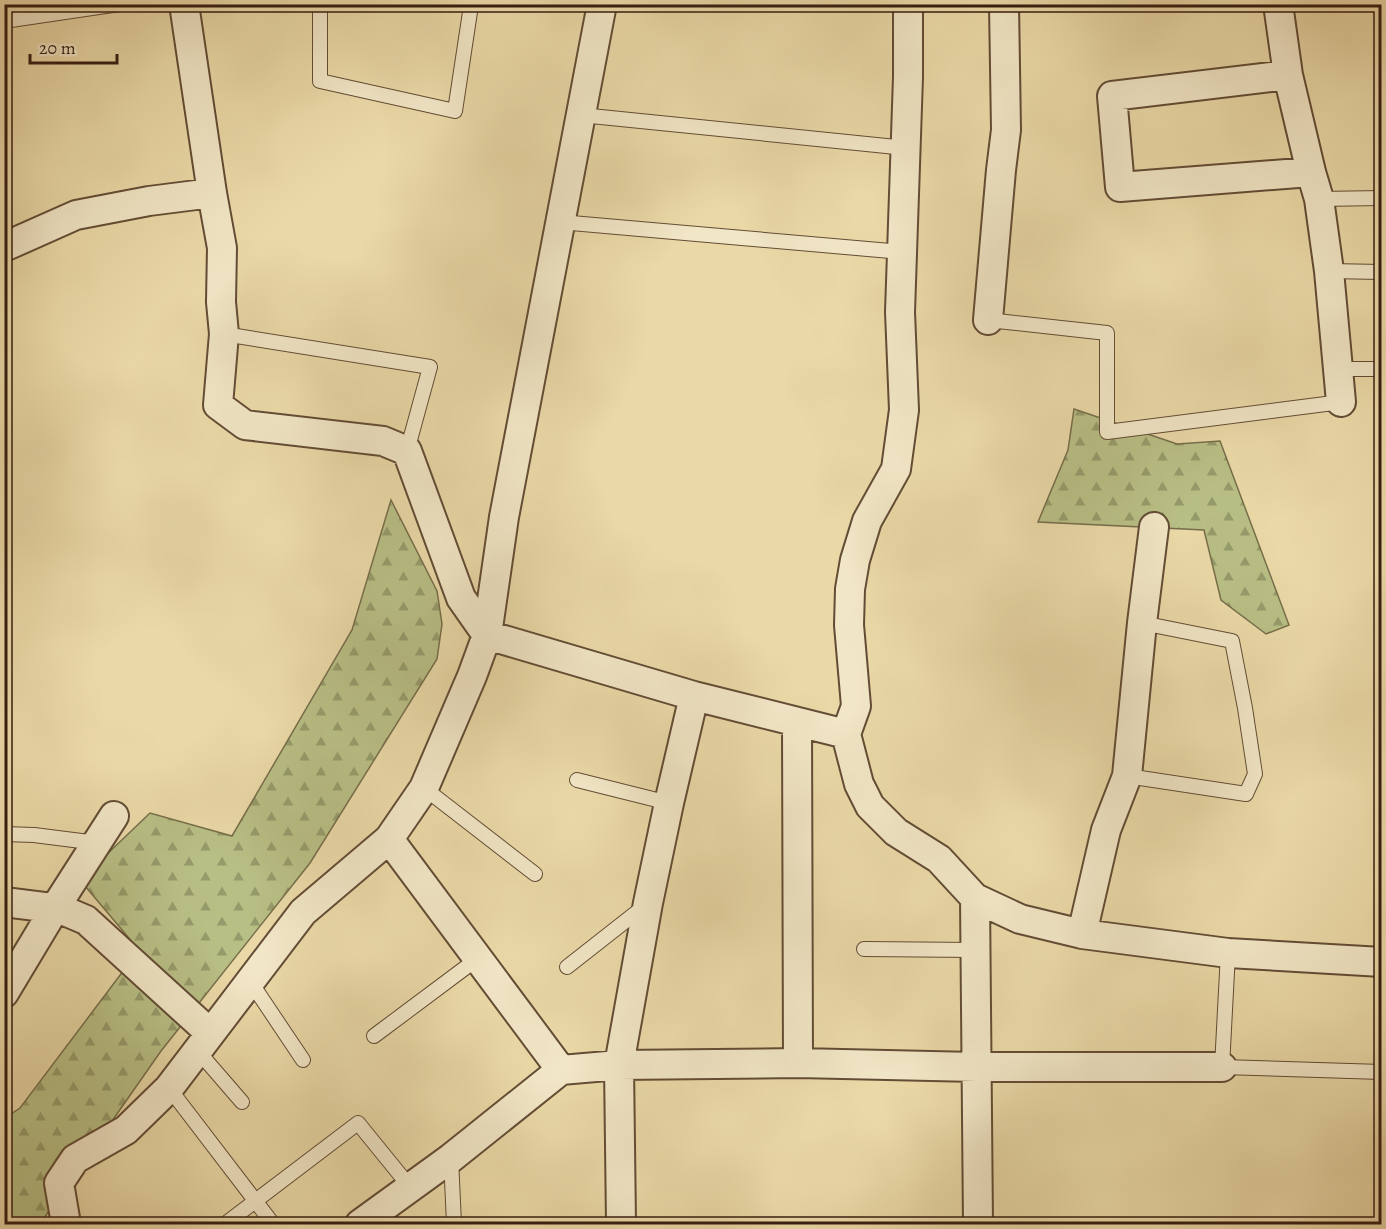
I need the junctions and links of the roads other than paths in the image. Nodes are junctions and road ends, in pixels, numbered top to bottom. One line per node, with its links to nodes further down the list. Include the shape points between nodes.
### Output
1 (118, 4): 9 (lane)
2 (184, 4): 14 (street)
3 (320, 4): 8 (lane, via 320,81 455,111)
4 (602, 4): 11 (street)
5 (908, 4): 12 (street)
6 (1004, 4): 21 (street, via 1006,130)
7 (1278, 4): 10 (street)
8 (470, 12)
9 (4, 21)
10 (1288, 75): 13 (street); 13 (street, via 1112,96 1120,187)
11 (581, 115): 12 (lane); 16 (street)
12 (906, 148): 18 (street)
13 (1315, 186): 15 (lane); 19 (street)
14 (212, 193): 17 (street, via 76,215); 22 (street, via 222,248)
15 (1382, 198)
16 (560, 222): 18 (lane); 29 (street, via 504,517)
17 (4, 247)
18 (902, 252): 32 (street, via 904,410 896,468 867,521 855,560 849,625 856,706)
19 (1329, 271): 20 (lane); 23 (street)
20 (1382, 272)
21 (988, 320): 25 (lane, via 1107,333 1107,432)
22 (224, 334): 26 (street, via 218,405 245,425 383,441); 26 (lane, via 430,367)
23 (1338, 369): 24 (lane); 25 (street)
24 (1382, 369)
25 (1341, 402)
26 (407, 452): 29 (street, via 461,598)
27 (1154, 528): 28 (street)
28 (1143, 623): 33 (street); 33 (lane, via 1232,641 1254,774 1246,794)
29 (487, 635): 30 (street); 35 (street)
30 (694, 696): 31 (street); 36 (street)
31 (797, 722): 32 (street); 58 (street)
32 (846, 734): 42 (street, via 859,784 870,806 896,832 939,859)
33 (1127, 776): 46 (street, via 1106,830)
34 (577, 780): 36 (lane)
35 (424, 788): 39 (street); 41 (lane)
36 (669, 803): 44 (street)
37 (114, 816): 40 (street)
38 (4, 834): 40 (lane)
39 (389, 839): 50 (street); 53 (street, via 303,912)
40 (97, 843): 45 (street)
41 (535, 874)
42 (975, 898): 46 (street, via 1020,919); 48 (street)
43 (4, 902): 45 (street)
44 (648, 903): 52 (lane); 59 (street)
45 (55, 908): 54 (street); 56 (street, via 86,920)
46 (1082, 934): 49 (street)
47 (864, 949): 48 (lane)
48 (975, 950): 60 (street)
49 (1228, 953): 51 (street); 61 (lane)
50 (477, 959): 55 (lane); 62 (street)
51 (1382, 962)
52 (567, 967)
53 (250, 981): 56 (street); 57 (lane)
54 (4, 993)
55 (374, 1036)
56 (204, 1041): 64 (street); 65 (lane)
57 (303, 1060)
58 (798, 1063): 59 (street); 60 (street)
59 (619, 1065): 62 (street); 74 (street)
60 (976, 1067): 61 (street); 75 (street)
61 (1222, 1067): 63 (lane)
62 (561, 1070): 66 (street)
63 (1382, 1072)
64 (169, 1088): 68 (lane); 69 (street, via 126,1130 75,1159 59,1183)
65 (242, 1102)
66 (451, 1158): 67 (street); 73 (lane)
67 (410, 1187): 68 (lane, via 358,1123); 72 (street)
68 (256, 1202): 70 (lane); 71 (lane)
69 (66, 1224)
70 (225, 1224)
71 (273, 1224)
72 (360, 1224)
73 (454, 1224)
74 (621, 1224)
75 (978, 1224)

